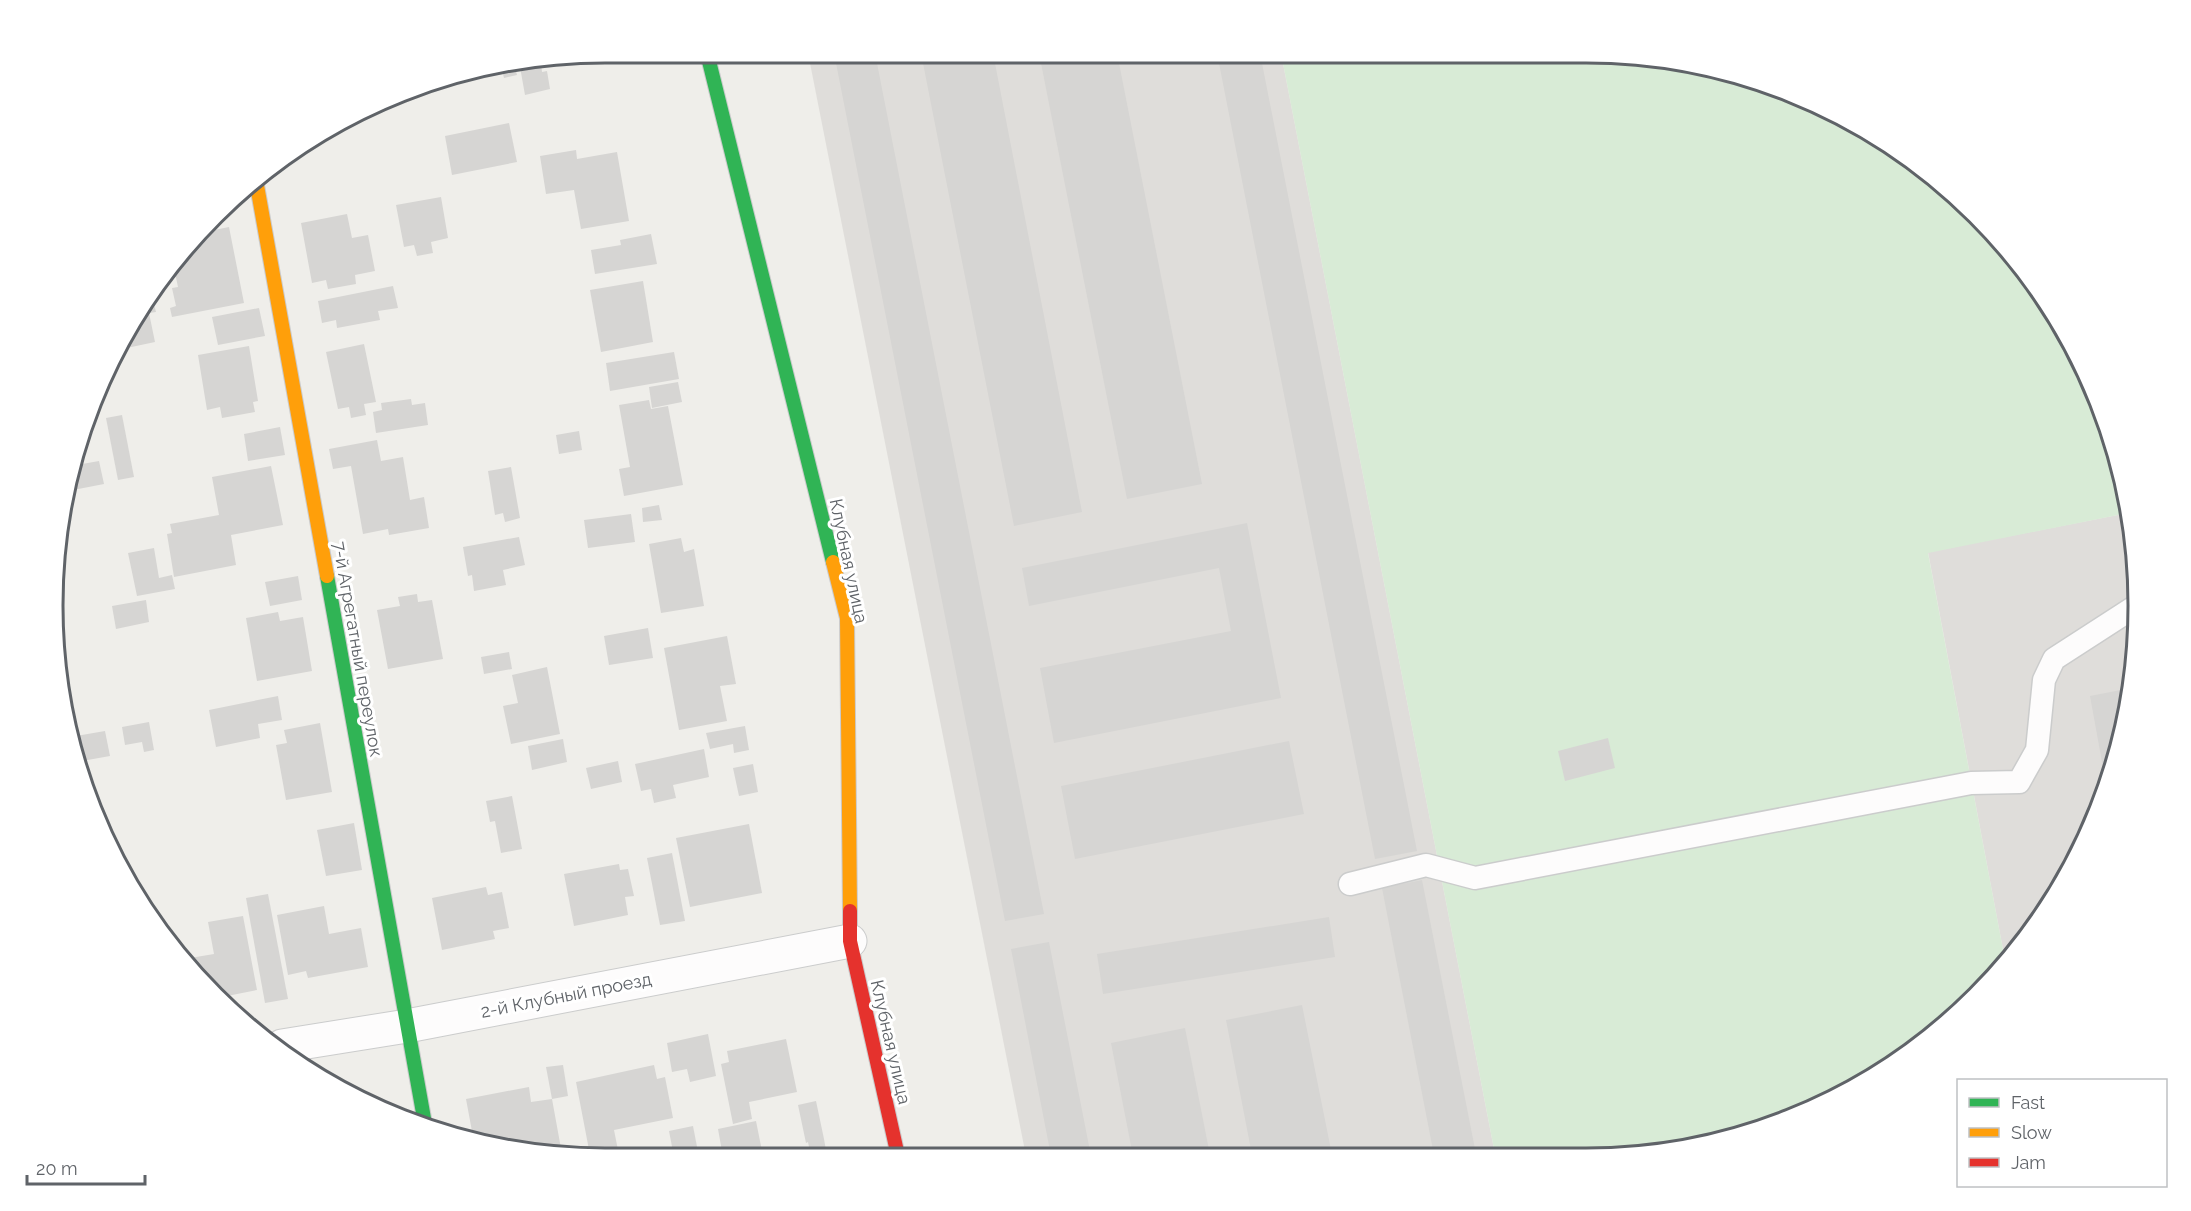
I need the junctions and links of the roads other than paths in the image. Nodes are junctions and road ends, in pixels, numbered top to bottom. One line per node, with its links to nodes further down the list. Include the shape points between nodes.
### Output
1 (709, 63): 5 (street, Клубная улица, via 847,618)
2 (258, 190): 6 (street, 7-й Агрегатный переулок)
3 (2128, 611): 4 (lane, via 2054,659 2044,680 2037,750 2019,782 1971,783 1475,878 1426,866)
4 (1350, 884)
5 (850, 941): 6 (street, 2-й Клубный проезд); 9 (street, Клубная улица)
6 (407, 1026): 7 (street, 2-й Клубный проезд); 8 (street, 7-й Агрегатный переулок)
7 (288, 1045)
8 (424, 1116)
9 (896, 1148)

